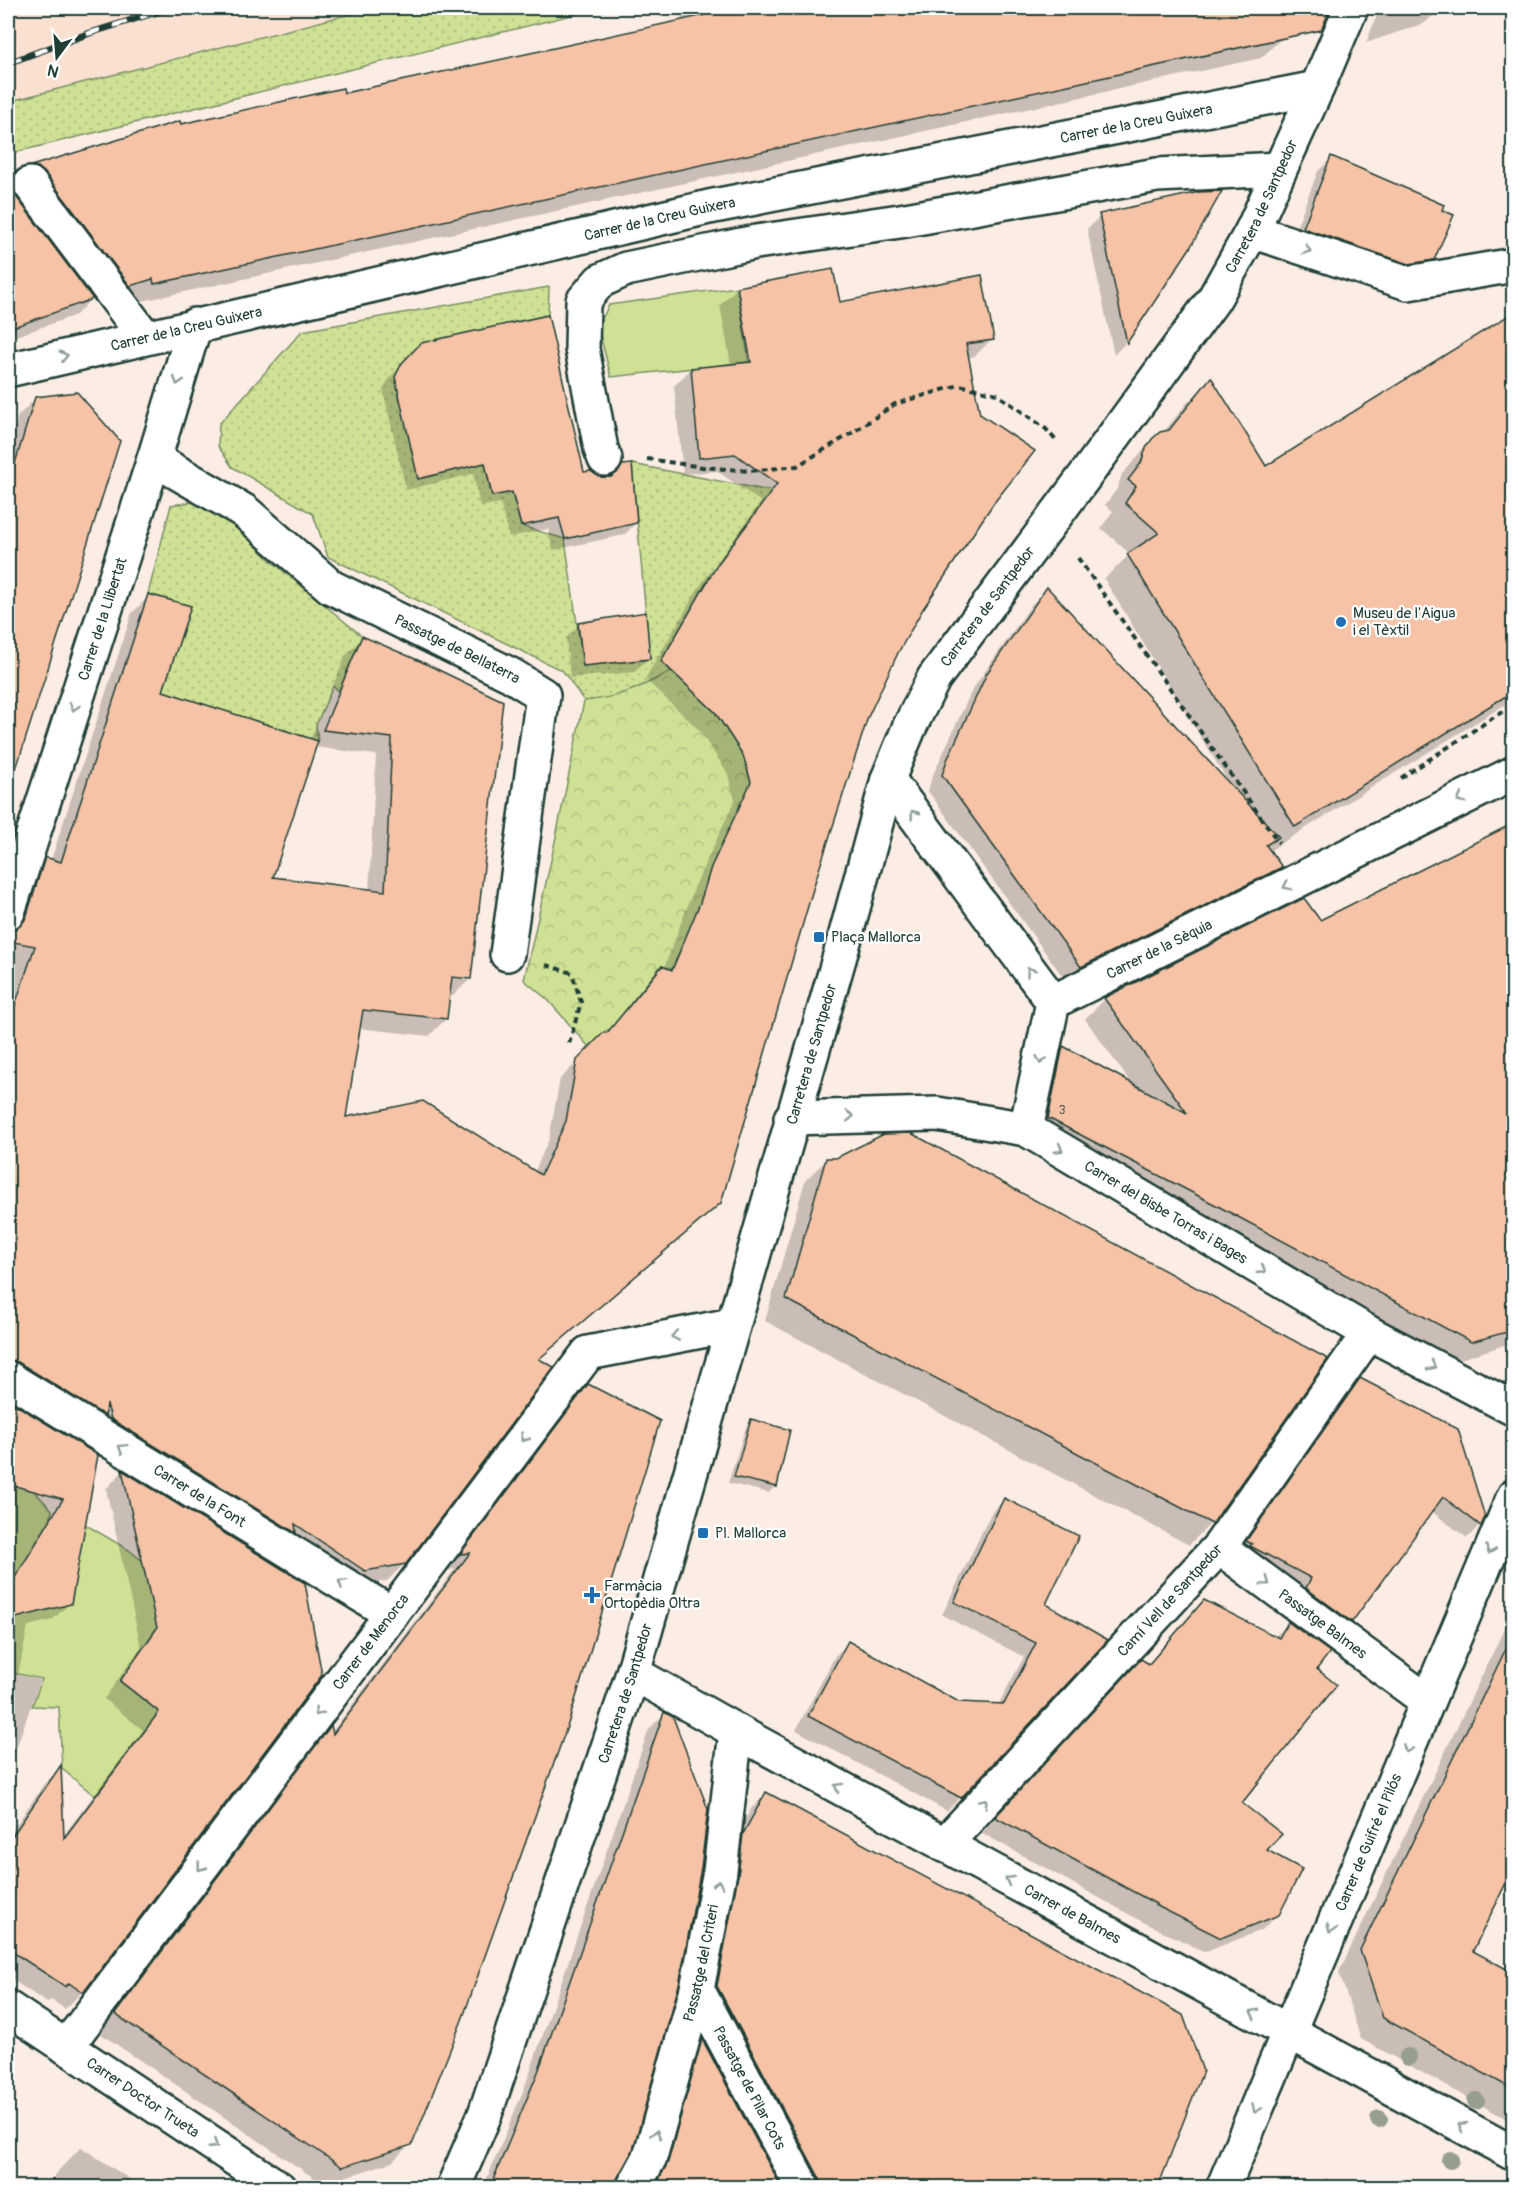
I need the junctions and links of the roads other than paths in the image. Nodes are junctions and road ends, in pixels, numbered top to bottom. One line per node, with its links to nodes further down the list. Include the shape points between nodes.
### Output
1 (1351, 8): 2 (street, Carretera de Santpedor)
2 (1317, 88): 3 (street, Carretera de Santpedor); 7 (street, Carrer de la Creu Guixera, via 709,207)
3 (1280, 169): 5 (street, Carretera de Santpedor); 10 (street, via 1157,175 900,221 756,242 627,269 600,281 583,301 582,349)
4 (30, 184): 8 (street)
5 (1252, 231): 6 (street, one-way to 6, via 1408,283); 13 (street, Carretera de Santpedor, via 1214,299 934,678)
6 (1514, 265)
7 (195, 325): 8 (street, Carrer de la Creu Guixera); 11 (street, Carrer de la Llibertat, one-way to 11)
8 (145, 337): 9 (street, Carrer de la Creu Guixera, one-way to 8)
9 (8, 370)
10 (603, 454)
11 (154, 459): 14 (street, Carrer de la Llibertat, one-way to 14); 15 (street, Passatge de Bellaterra, via 244,512 331,587 543,694)
12 (1514, 773): 16 (street, Carrer de la Sèquia, one-way to 16)
13 (888, 778): 16 (street, one-way to 13); 17 (street, Carretera de Santpedor)
14 (8, 912)
15 (507, 954)
16 (1053, 1002): 18 (street, one-way to 18)
17 (791, 1118): 18 (street, Carrer del Bisbe Torras i Bages, one-way to 18, via 937,1114); 19 (street, Carretera de Santpedor)
18 (1026, 1129): 20 (street, Carrer del Bisbe Torras i Bages, one-way to 20)
19 (732, 1325): 25 (street, Carrer de Menorca, one-way to 25, via 588,1353); 26 (street, Carretera de Santpedor)
20 (1369, 1333): 22 (street, Carrer del Bisbe Torras i Bages, one-way to 22); 24 (street, Camí Vell de Santpedor)
21 (8, 1378): 25 (street, Carrer de la Font, one-way to 21)
22 (1514, 1409)
23 (1514, 1496): 27 (street, Carrer de Guifré el Pilós, one-way to 27)
24 (1219, 1547): 27 (street, Passatge Balmes, one-way to 27); 29 (street, Camí Vell de Santpedor, one-way to 24)
25 (392, 1614): 33 (street, Carrer de Menorca, one-way to 33)
26 (633, 1673): 28 (street, Carrer de Balmes); 36 (street, Carretera de Santpedor, via 485,2114)
27 (1427, 1701): 32 (street, Carrer de Guifré el Pilós, one-way to 32)
28 (736, 1731): 29 (street, Carrer de Balmes, one-way to 28); 30 (street, Passatge del Criteri, one-way to 28, via 720,1871)
29 (944, 1845): 32 (street, Carrer de Balmes, one-way to 29)
30 (697, 1989): 37 (street, Passatge del Criteri, one-way to 30, via 650,2157); 38 (street, Passatge de Pilar Cots)
31 (8, 2008): 33 (street, Carrer Doctor Trueta)
32 (1289, 2031): 34 (street, Carrer de Balmes, one-way to 32); 39 (street, Carrer de Guifré el Pilós, one-way to 39)
33 (66, 2047): 35 (street, Carrer Doctor Trueta, one-way to 35)
34 (1514, 2154)
35 (279, 2187)
36 (453, 2187)
37 (633, 2187)
38 (803, 2187)
39 (1223, 2187)

